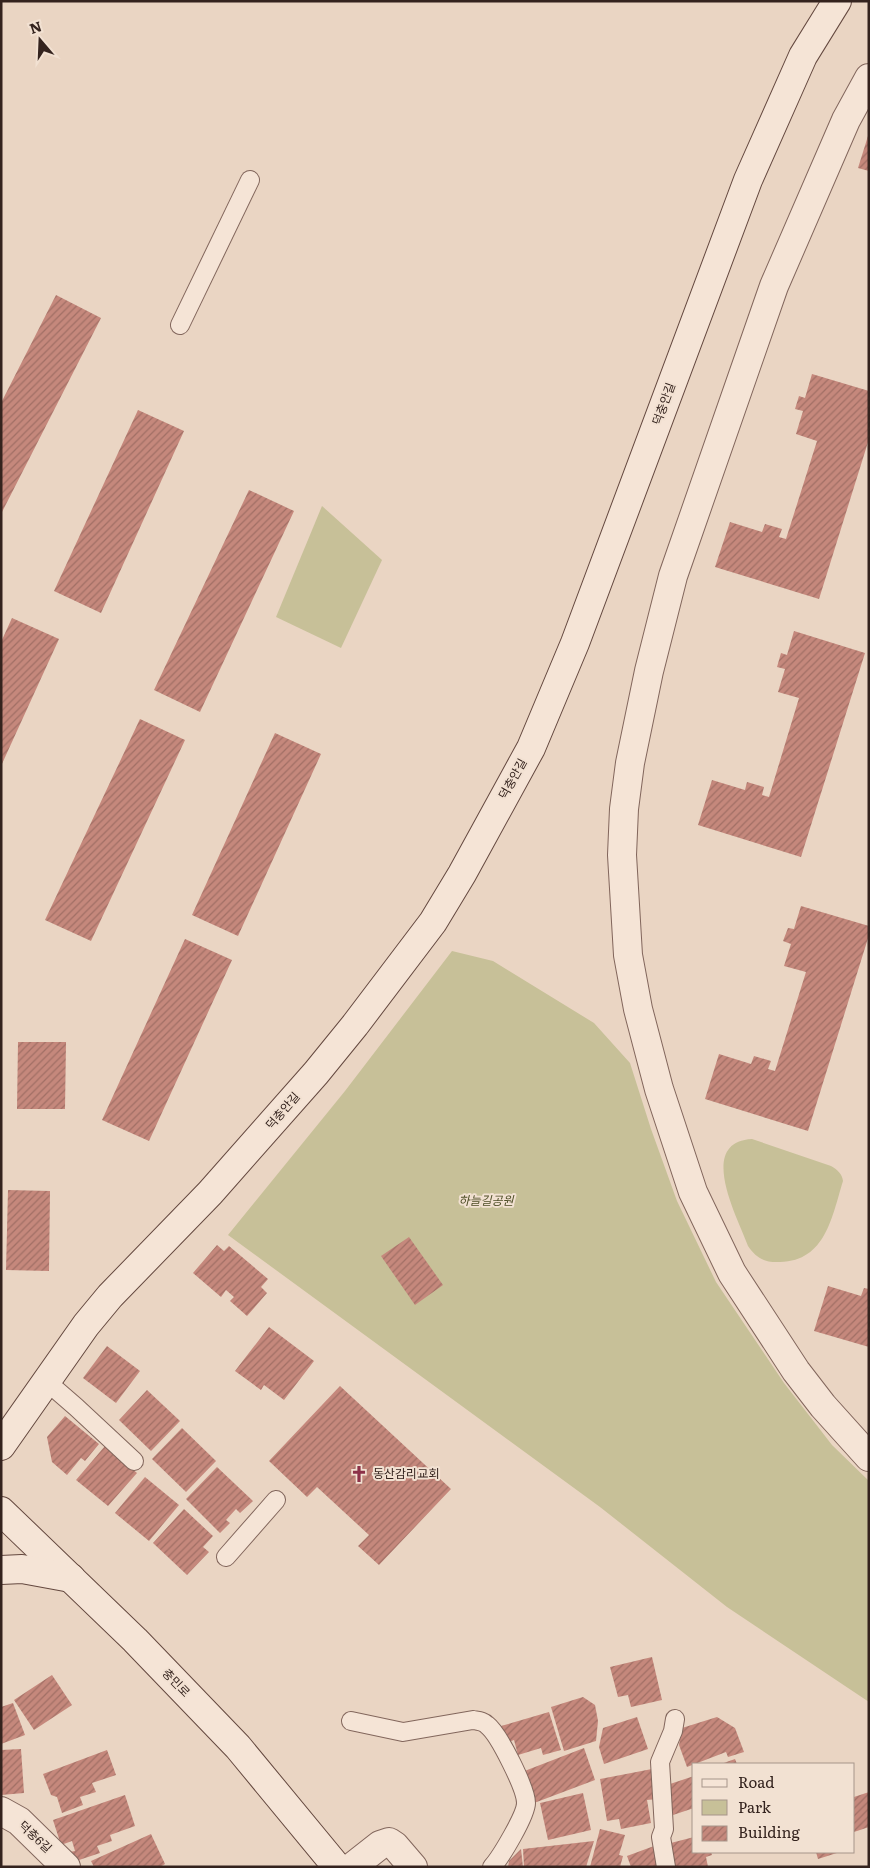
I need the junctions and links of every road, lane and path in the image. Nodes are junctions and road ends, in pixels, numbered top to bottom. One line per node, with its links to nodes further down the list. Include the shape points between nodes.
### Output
1 (836, 1): 5 (street, 덕충안길, via 803,56 748,180 575,643 531,748 462,874 433,922 344,1039 210,1193 110,1296)
2 (869, 78): 7 (street, via 846,120 774,286 674,576 649,671 630,763 622,855 628,954 638,1009 659,1089 693,1192 732,1273 796,1371)
3 (250, 180): 4 (lane)
4 (180, 325)
5 (46, 1381): 6 (street, 덕충안길); 8 (lane)
6 (1, 1446)
7 (869, 1457)
8 (134, 1461)
9 (276, 1500): 11 (lane)
10 (1, 1511): 13 (street, 충민로)
11 (226, 1557)
12 (1, 1570): 13 (street, via 22,1569)
13 (71, 1578): 18 (street, 충민로, via 238,1747)
14 (675, 1719): 22 (lane, via 660,1762 664,1829 661,1837)
15 (351, 1721): 21 (lane, via 403,1732 473,1720 488,1725 510,1760 526,1803 523,1816)
16 (1, 1811): 17 (street, 덕충6길, via 19,1821)
17 (66, 1867)
18 (337, 1867)
19 (352, 1867): 20 (street, via 380,1845 389,1842)
20 (414, 1867)
21 (492, 1867)
22 (666, 1867)

